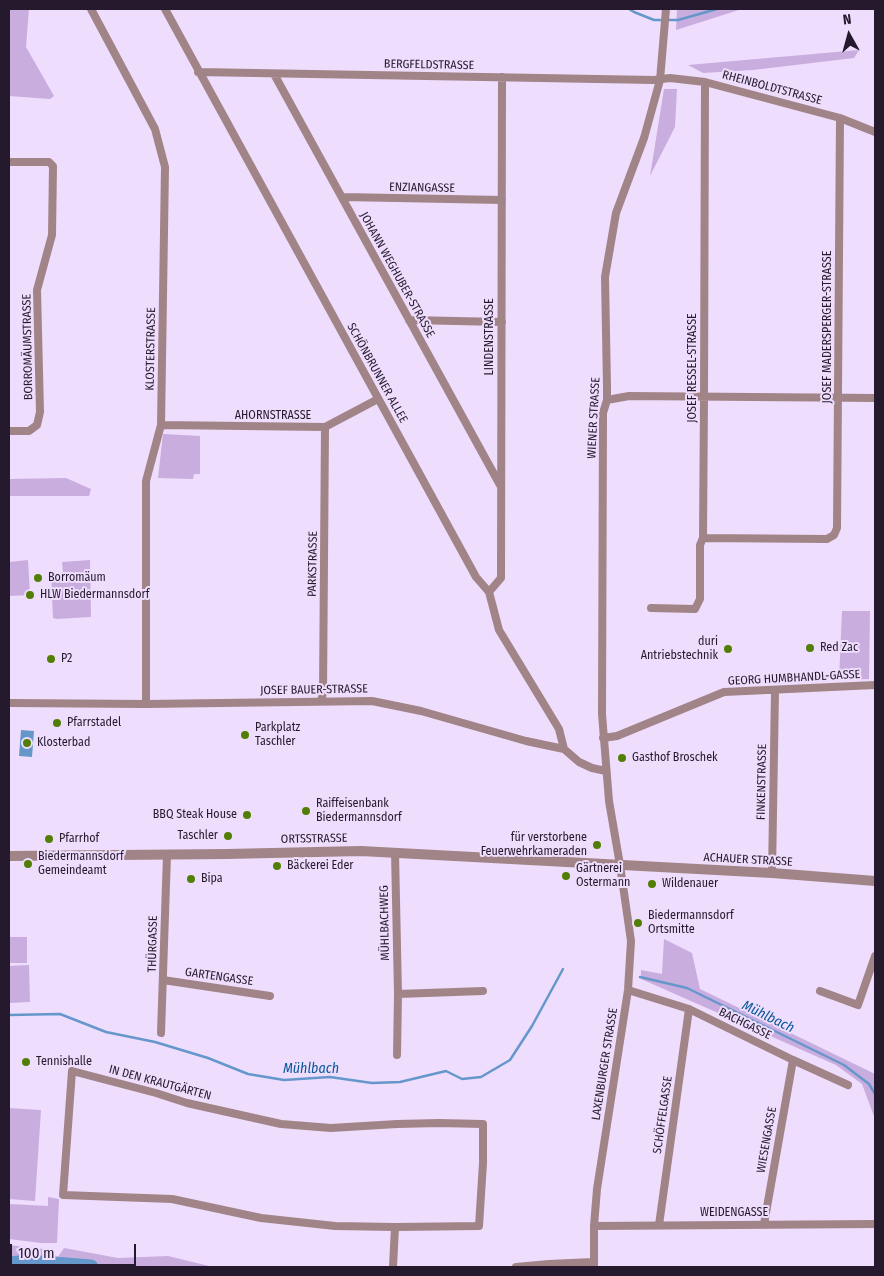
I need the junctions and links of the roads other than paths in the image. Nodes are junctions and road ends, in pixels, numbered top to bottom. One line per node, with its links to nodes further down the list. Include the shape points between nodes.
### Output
1 (91, 9): 21 (street, KLOSTERSTRASSE, via 155,129 165,167)
2 (165, 9): 4 (street, SCHÖNBRUNNER ALLEE)
3 (666, 9): 7 (street, WIENER STRASSE)
4 (198, 72): 5 (street, BERGFELDSTRASSE); 19 (street, SCHÖNBRUNNER ALLEE)
5 (274, 74): 6 (street, BERGFELDSTRASSE); 12 (street, JOHANN WEGHUBER-STRASSE)
6 (502, 77): 7 (street, BERGFELDSTRASSE); 13 (street, LINDENSTRASSE)
7 (660, 80): 8 (street, RHEINBOLDTSTRASSE); 20 (street, WIENER STRASSE, via 644,138 616,213 605,277)
8 (705, 82): 9 (street, RHEINBOLDTSTRASSE); 16 (street, JOSEF RESSEL-STRASSE)
9 (840, 118): 10 (street, RHEINBOLDTSTRASSE); 17 (street, JOSEF MADERSPERGER-STRASSE)
10 (875, 132)
11 (9, 162): 23 (street, BORROMÄUMSTRASSE, via 50,162 53,166 52,235 37,290 40,412 37,425 29,431)
12 (342, 197): 13 (street, ENZIANGASSE); 14 (street, JOHANN WEGHUBER-STRASSE)
13 (502, 200): 15 (street, LINDENSTRASSE)
14 (409, 320): 15 (street); 24 (street, JOHANN WEGHUBER-STRASSE)
15 (502, 322): 24 (street, LINDENSTRASSE)
16 (704, 397): 17 (street); 20 (street, via 629,396); 25 (street, JOSEF RESSEL-STRASSE)
17 (839, 397): 18 (street); 25 (street, JOSEF MADERSPERGER-STRASSE, via 837,528 834,535 827,539)
18 (875, 398)
19 (378, 399): 22 (street, AHORNSTRASSE); 26 (street, SCHÖNBRUNNER ALLEE, via 476,577)
20 (607, 400): 33 (street, WIENER STRASSE, via 603,413)
21 (161, 425): 22 (street, AHORNSTRASSE); 32 (street, KLOSTERSTRASSE, via 146,481)
22 (325, 427): 30 (street, PARKSTRASSE)
23 (9, 431)
24 (500, 487): 26 (street, LINDENSTRASSE, via 501,578)
25 (702, 538): 27 (street, JOSEF RESSEL-STRASSE, via 700,599 695,609)
26 (489, 592): 34 (street, SCHÖNBRUNNER ALLEE, via 499,630 559,729)
27 (651, 608)
28 (875, 685): 29 (street, GEORG HUMBHANDL-GASSE)
29 (775, 691): 33 (street, GEORG HUMBHANDL-GASSE, via 724,692 617,736); 40 (street, FINKENSTRASSE)
30 (321, 701): 32 (street, JOSEF BAUER-STRASSE); 34 (street, JOSEF BAUER-STRASSE, via 372,701)
31 (9, 703): 32 (street, JOSEF BAUER-STRASSE)
32 (146, 704)
33 (604, 738): 35 (street, WIENER STRASSE)
34 (564, 749): 35 (street, JOSEF BAUER-STRASSE, via 579,762)
35 (606, 771): 39 (street, WIENER STRASSE)
36 (395, 852): 37 (street, ORTSSTRASSE); 39 (street, ORTSSTRASSE); 47 (street, MÜHLBACHWEG)
37 (167, 855): 38 (street, ORTSSTRASSE); 43 (street, THÜRGASSE)
38 (9, 856)
39 (620, 865): 40 (street, ACHAUER STRASSE); 44 (street, LAXENBURGER STRASSE, via 631,941)
40 (772, 873): 41 (street, ACHAUER STRASSE)
41 (875, 881)
42 (875, 956): 45 (street, via 858,1005)
43 (164, 980): 48 (street, GARTENGASSE); 50 (street, THÜRGASSE)
44 (628, 990): 49 (street, BACHGASSE); 57 (street, LAXENBURGER STRASSE, via 598,1180)
45 (820, 990)
46 (483, 991): 47 (street)
47 (398, 994): 51 (street, MÜHLBACHWEG)
48 (270, 996)
49 (689, 1009): 52 (street, BACHGASSE); 56 (street, SCHÖFFELGASSE)
50 (161, 1033)
51 (397, 1055)
52 (792, 1060): 53 (street, BACHGASSE); 54 (street, WIESENGASSE)
53 (848, 1084)
54 (764, 1224): 55 (street, WEIDENGASSE); 56 (street, WEIDENGASSE)
55 (875, 1224)
56 (659, 1225): 57 (street, WEIDENGASSE)
57 (594, 1226): 59 (street, LAXENBURGER STRASSE)
58 (395, 1227): 58 (street, IN DEN KRAUTGÄRTEN, via 479,1226 483,1124 331,1128 280,1124 72,1071 63,1195 172,1199 261,1218 335,1226); 60 (street)
59 (594, 1265): 61 (street)
60 (393, 1267)
61 (516, 1267)

